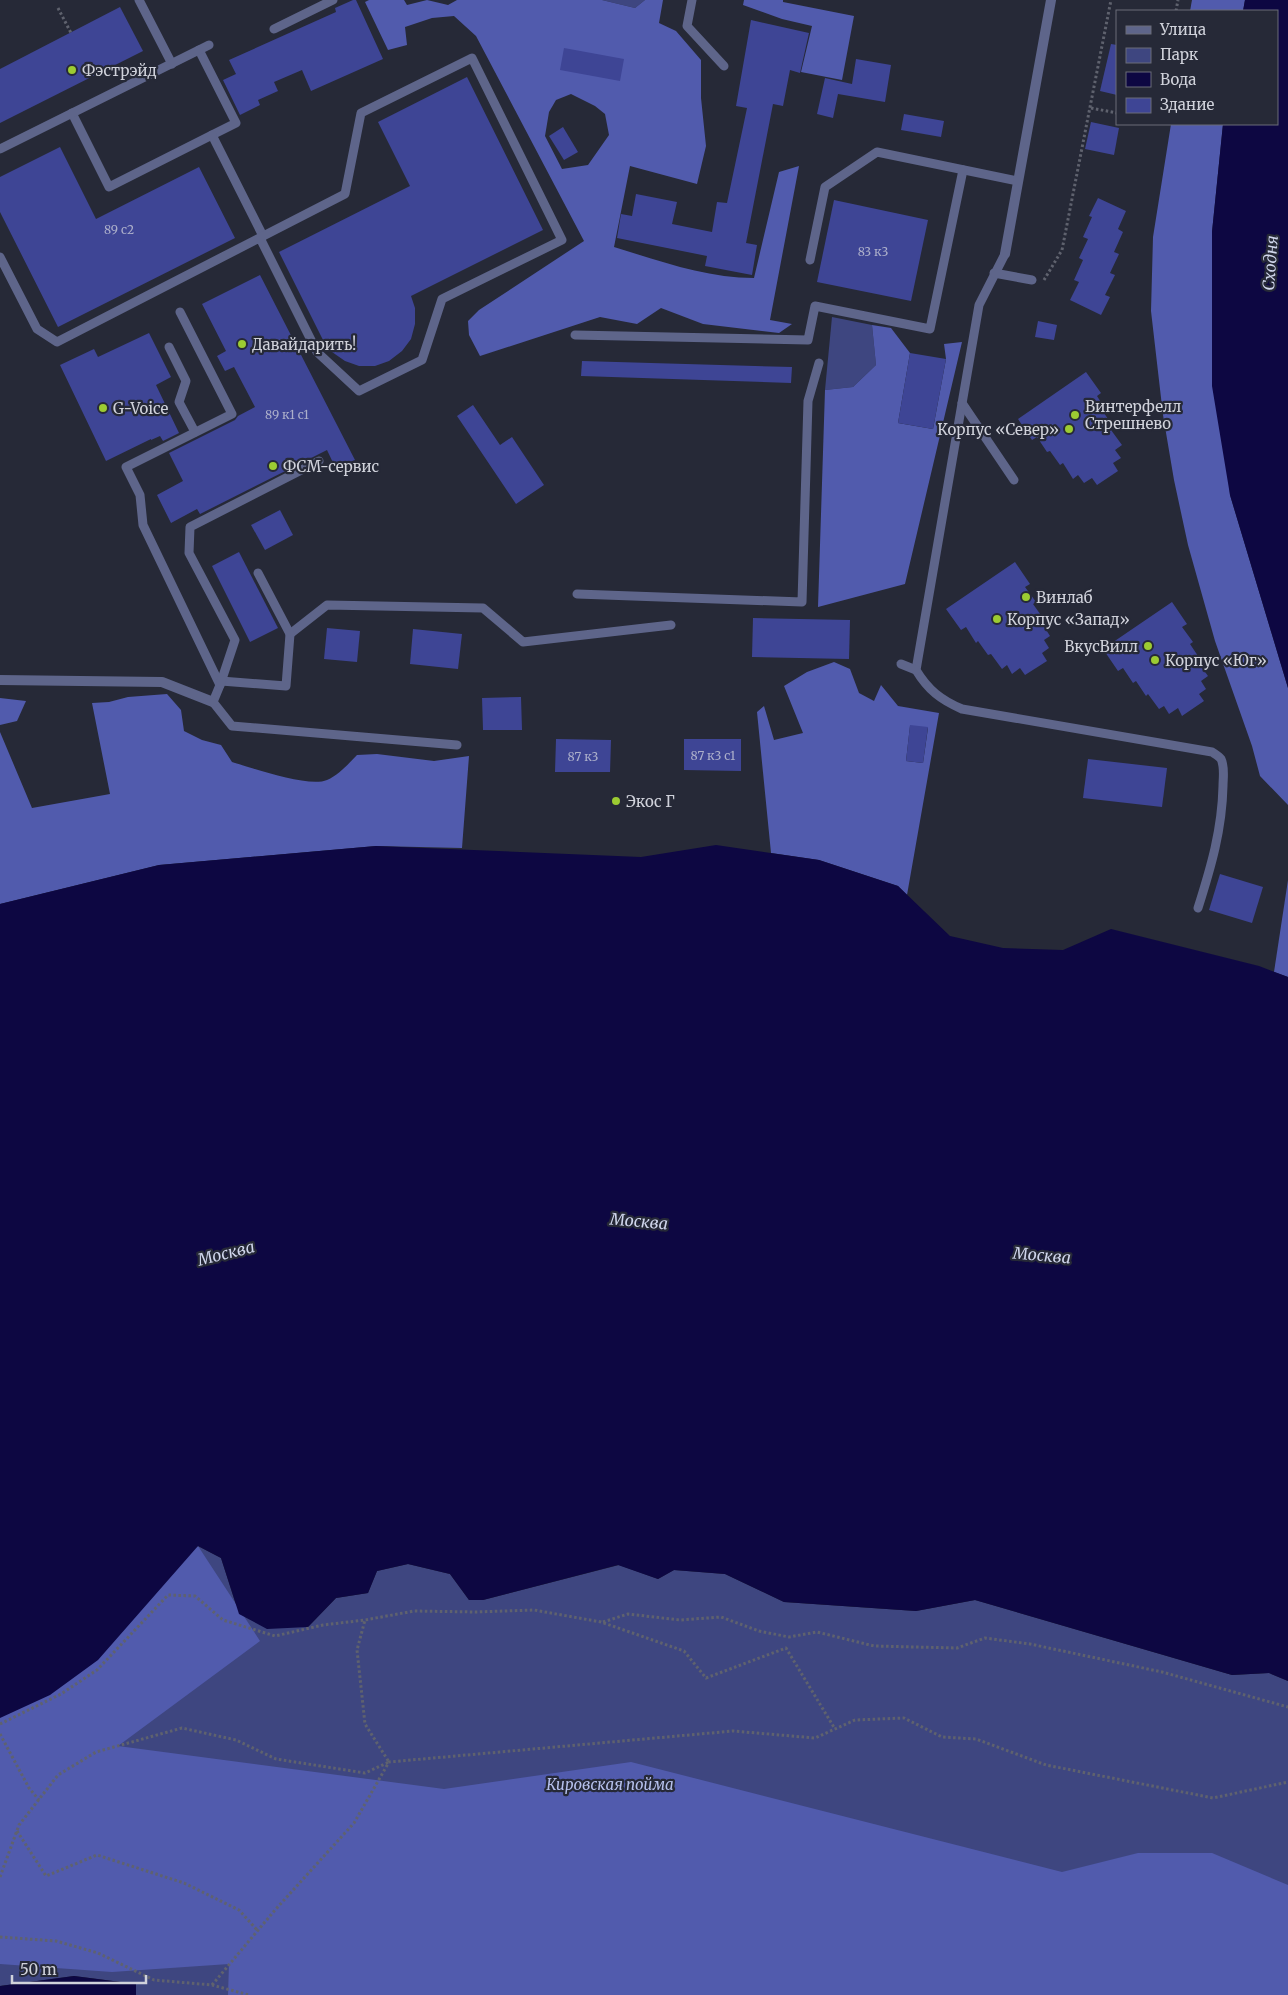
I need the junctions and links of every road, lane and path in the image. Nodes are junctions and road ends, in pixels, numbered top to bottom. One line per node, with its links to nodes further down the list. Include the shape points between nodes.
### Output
1 (139, 0): 11 (lane)
2 (333, 0): 7 (lane)
3 (692, 0): 12 (lane, via 687,26)
4 (1051, 0): 19 (street)
5 (1111, 0): 13 (path)
6 (58, 8): 8 (path)
7 (274, 29)
8 (71, 33)
9 (209, 45): 10 (lane)
10 (199, 50): 11 (lane); 16 (lane, via 236,123)
11 (172, 64): 14 (lane)
12 (724, 66)
13 (1091, 108): 15 (path); 25 (path, via 1062,250 1044,280)
14 (72, 113): 16 (lane, via 109,187); 17 (lane)
15 (1116, 113)
16 (212, 135): 20 (lane)
17 (0, 149)
18 (963, 170): 19 (lane); 23 (lane, via 877,152 825,187); 27 (lane, via 930,330 815,306 808,340)
19 (1018, 181): 21 (street)
20 (262, 237): 20 (lane, via 345,194 361,113 472,58 562,240 442,299 422,360 359,391 317,352); 22 (lane, via 57,342 37,329)
21 (1005, 254): 24 (lane)
22 (0, 257)
23 (810, 260)
24 (994, 273): 25 (lane); 30 (lane, via 979,304)
25 (1032, 280)
26 (180, 312): 31 (lane, via 232,414)
27 (574, 335)
28 (169, 348): 31 (lane, via 186,381 179,402)
29 (820, 363): 35 (lane, via 808,401 802,602)
30 (962, 404): 33 (lane); 39 (lane)
31 (195, 432): 41 (lane, via 126,467 140,495 143,525)
32 (319, 461): 41 (lane, via 190,527 189,552 235,640)
33 (1014, 480)
34 (258, 574): 37 (lane)
35 (577, 594)
36 (671, 625): 37 (lane, via 523,642 483,608 327,605)
37 (290, 634): 41 (lane, via 286,686)
38 (902, 664): 39 (lane)
39 (916, 670): 44 (lane, via 932,692 962,709 1212,752 1218,756 1224,772 1219,830 1214,860)
40 (0, 680): 42 (street, via 162,682)
41 (220, 683): 42 (lane)
42 (213, 702): 43 (lane, via 232,726)
43 (457, 745)
44 (1198, 908)
45 (365, 1620): 46 (path, via 414,1610 534,1610); 48 (path, via 275,1636 223,1620 195,1596 168,1595 97,1670 61,1694); 51 (path, via 358,1650 364,1724)
46 (601, 1622): 47 (path, via 628,1614 680,1620 721,1617 759,1631 789,1637 818,1632 874,1646 957,1648 985,1638 1030,1644 1162,1672); 49 (path, via 684,1652 706,1678 786,1648)
47 (1288, 1707)
48 (0, 1724)
49 (835, 1729): 51 (path, via 815,1738 733,1731); 52 (path, via 854,1720 904,1718 942,1736 976,1739 1046,1765 1213,1798)
50 (0, 1734): 53 (path)
51 (389, 1762): 53 (path, via 365,1772 276,1759 236,1740 182,1728 96,1752 58,1775); 56 (path, via 354,1823)
52 (1288, 1782)
53 (38, 1800): 54 (path)
54 (17, 1831): 55 (path); 56 (path, via 46,1876 97,1855 184,1883 238,1910)
55 (0, 1877)
56 (258, 1931): 58 (path)
57 (0, 1937): 58 (path, via 56,1941 98,1953 154,1980)
58 (212, 1985): 59 (path)
59 (249, 1995)

